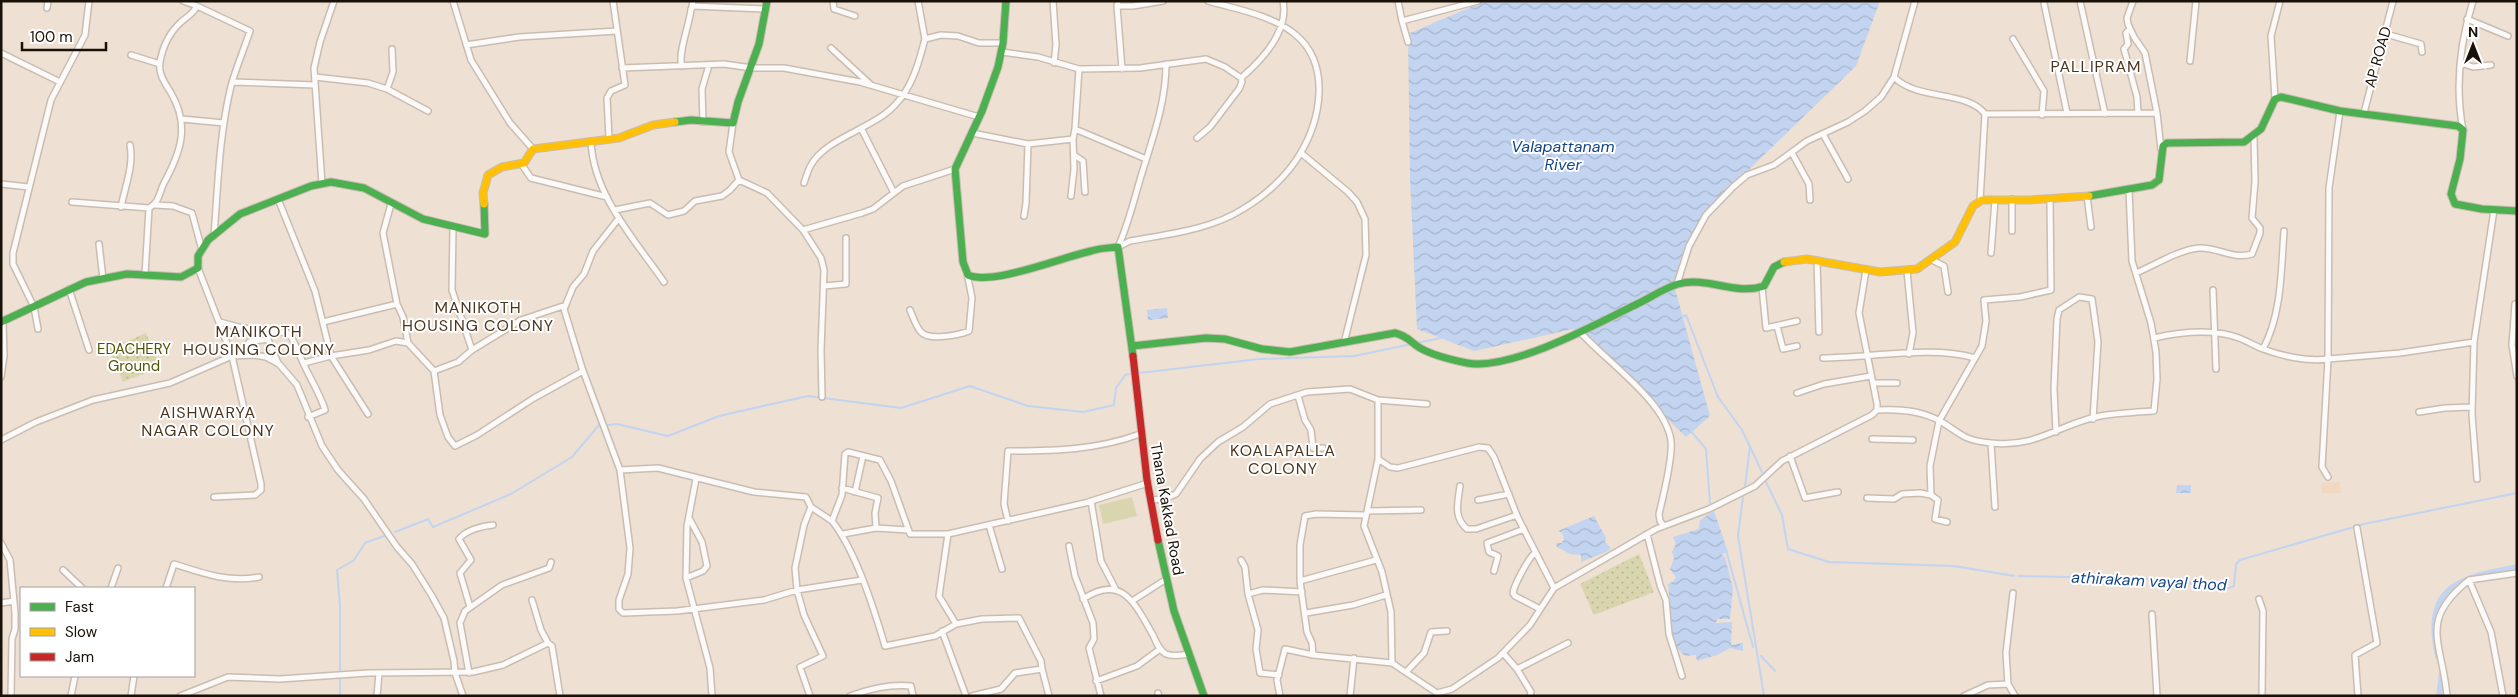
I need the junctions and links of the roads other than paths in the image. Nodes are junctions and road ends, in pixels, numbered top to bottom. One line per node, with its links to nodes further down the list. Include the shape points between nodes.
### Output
1 (48, 1): 28 (street)
2 (89, 1): 63 (street, via 85,35)
3 (183, 1): 27 (street)
4 (334, 1): 60 (street, via 320,42)
5 (453, 1): 41 (street)
6 (613, 1): 34 (street)
7 (832, 1): 29 (street, via 834,9)
8 (918, 1): 37 (street)
9 (1006, 1): 40 (main road)
10 (1053, 1): 49 (street)
11 (1163, 1): 25 (street, via 1133,6)
12 (1208, 1): 32 (street)
13 (1283, 1): 32 (street)
14 (1398, 1): 31 (street)
15 (1478, 1): 31 (street)
16 (1915, 1): 61 (street)
17 (2080, 1): 77 (street)
18 (2133, 1): 33 (street, via 2127,18)
19 (2196, 1): 48 (street)
20 (2280, 1): 69 (street, via 2270,36)
21 (2393, 1): 35 (street, AP ROAD)
22 (2473, 1): 30 (street)
23 (2044, 3): 76 (street)
24 (693, 4): 26 (street); 55 (street, via 680,62)
25 (1118, 4): 59 (street)
26 (766, 5): 57 (main road, via 760,44)
27 (197, 6): 51 (street, via 168,36); 64 (street, via 250,31)
28 (47, 8)
29 (855, 16)
30 (2467, 19): 36 (street); 50 (street)
31 (1402, 21): 39 (street)
32 (1282, 26): 62 (street, via 1251,69); 99 (street, via 1297,36 1312,56 1320,84 1317,112)
33 (2130, 30): 72 (street, via 2145,53); 73 (street, via 2126,33 2128,44 2124,49)
34 (617, 31): 41 (street, via 502,38); 56 (street)
35 (2386, 34): 45 (street, via 2421,44); 74 (street, AP ROAD, via 2376,58)
36 (2508, 36)
37 (925, 39): 40 (street, via 941,35 958,36 979,43); 68 (street, via 918,67)
38 (2013, 39): 78 (street, via 2044,91)
39 (1408, 42)
40 (1003, 43): 44 (main road)
41 (466, 45): 96 (street, via 471,60 510,123)
42 (830, 48): 66 (street)
43 (392, 49): 67 (street, via 393,72)
44 (1002, 52): 49 (street, via 1038,57); 79 (main road)
45 (2422, 52)
46 (1, 53): 63 (street)
47 (131, 55): 51 (street)
48 (2190, 61)
49 (1054, 63): 58 (street)
50 (2461, 63): 54 (street, via 2473,67); 86 (street, via 2458,97)
51 (160, 64): 80 (street, via 160,75)
52 (1166, 64): 59 (street); 62 (street, via 1206,59); 101 (street, via 1164,99)
53 (708, 65): 55 (street); 57 (street); 81 (street, via 702,89)
54 (2491, 65)
55 (682, 66): 56 (street)
56 (622, 68): 89 (street, via 625,85 610,91 607,98)
57 (752, 68): 66 (street, via 784,68); 83 (main road)
58 (1079, 69): 59 (street); 84 (street)
59 (1122, 70)
60 (315, 77): 65 (street); 67 (street, via 349,79)
61 (1894, 77): 75 (street, via 1913,89 1969,103 1981,108); 88 (street, via 1881,97 1865,111)
62 (1240, 78): 90 (street, via 1239,89 1210,127)
63 (60, 82): 109 (street, via 51,100)
64 (232, 82): 65 (street); 82 (street)
65 (316, 84): 108 (street)
66 (871, 86): 68 (street)
67 (388, 89): 70 (street)
68 (904, 94): 79 (street); 85 (street, via 895,106)
69 (2275, 99): 71 (main road, via 2293,99); 91 (main road, via 2264,126)
70 (428, 111)
71 (2340, 111): 74 (main road); 190 (street, via 2329,188)
72 (2157, 112): 73 (street); 97 (street)
73 (2138, 113): 77 (street)
74 (2364, 113): 86 (main road, via 2452,124)
75 (1985, 114): 78 (street); 121 (street)
76 (2067, 114): 77 (street); 78 (street)
77 (2105, 114)
78 (2042, 115)
79 (979, 117): 87 (main road)
80 (182, 119): 82 (street); 124 (street, via 180,147)
81 (703, 122): 83 (main road); 89 (main road, via 691,120 654,125 619,138)
82 (224, 123): 137 (street, via 217,172)
83 (733, 123): 105 (street, via 729,152)
84 (1075, 128): 92 (street); 101 (street)
85 (862, 130): 106 (street, via 825,149 811,164); 112 (street)
86 (2463, 130): 128 (main road, via 2452,199 2461,206)
87 (972, 133): 94 (street); 103 (main road)
88 (1823, 134): 98 (street); 104 (street)
89 (609, 138): 93 (main road)
90 (1197, 138)
91 (2254, 138): 97 (main road, via 2244,142 2167,143); 149 (street, via 2252,218 2260,233 2252,254 2233,256 2197,248)
92 (1072, 139): 94 (street); 100 (street)
93 (591, 141): 96 (main road); 113 (street)
94 (1028, 144): 130 (street)
95 (130, 145): 125 (street, via 132,162)
96 (533, 148): 102 (main road, via 528,162)
97 (2161, 149): 110 (main road, via 2159,180 2152,185)
98 (1792, 153): 119 (street, via 1808,184); 153 (street, via 1774,165 1747,175 1706,215 1688,246)
99 (1301, 154): 140 (street, via 1267,192 1235,214 1217,223); 177 (street, via 1348,192 1365,219 1366,255)
100 (1074, 155): 111 (street, via 1083,161); 114 (street)
101 (1146, 159): 140 (street, via 1129,222)
102 (522, 165): 113 (street, via 532,178); 133 (main road, via 502,166 488,175 483,193 485,234)
103 (955, 169): 112 (street, via 903,186); 148 (main road, via 962,257)
104 (1848, 179)
105 (739, 180): 127 (street, via 726,194 695,201 676,214 668,215 650,203); 134 (street, via 767,193)
106 (804, 183)
107 (1, 184): 109 (street)
108 (322, 184): 116 (main road); 123 (main road, via 331,182 364,188)
109 (29, 187): 162 (street, via 13,264)
110 (2129, 190): 115 (main road); 149 (street, via 2131,253)
111 (1085, 192)
112 (894, 193): 134 (street, via 873,209)
113 (607, 196): 127 (street)
114 (1071, 196)
115 (2087, 196): 118 (main road); 132 (street)
116 (278, 199): 137 (main road, via 240,214); 166 (street, via 315,292)
117 (2012, 199): 118 (main road); 120 (main road); 135 (street)
118 (2050, 199): 189 (street, via 2051,290 1984,300 1986,322 1982,346)
119 (1810, 200)
120 (1995, 200): 121 (main road); 142 (street)
121 (1980, 201): 144 (main road, via 1973,206 1955,242)
122 (72, 202): 125 (street)
123 (391, 204): 133 (main road); 159 (street, via 383,233)
124 (155, 205): 126 (street); 141 (street, via 173,206 192,213)
125 (121, 207): 126 (street)
126 (149, 208): 150 (street)
127 (614, 210): 131 (street)
128 (2494, 210): 129 (main road); 176 (street)
129 (2517, 211)
130 (1024, 216)
131 (619, 218): 152 (street); 161 (street, via 593,251)
132 (2091, 227)
133 (453, 228): 183 (street, via 452,290)
134 (803, 230): 154 (street, via 821,258)
135 (2012, 230)
136 (2284, 231): 181 (street, via 2276,310 2271,334)
137 (214, 236): 141 (main road)
138 (846, 238): 154 (street, via 846,284)
139 (99, 244): 151 (street)
140 (1118, 247): 148 (main road, via 1093,250 1015,272 976,279); 179 (main road)
141 (202, 250): 145 (main road, via 198,256)
142 (1991, 253)
143 (1817, 260): 146 (main road); 155 (main road, via 1779,263); 172 (street)
144 (1932, 260): 147 (main road); 158 (street, via 1944,266)
145 (198, 268): 150 (main road, via 181,277); 165 (street)
146 (1866, 270): 147 (main road); 187 (street, via 1859,313)
147 (1907, 271): 184 (street, via 1913,333)
148 (967, 272): 163 (street, via 972,298 969,331 945,336 924,335)
149 (2136, 273): 174 (street)
150 (145, 275): 151 (main road, via 128,274)
151 (103, 279): 156 (main road)
152 (664, 282)
153 (1677, 284): 155 (main road, via 1714,283 1743,289); 171 (main road)
154 (824, 286): 203 (street)
155 (1762, 287): 168 (street, via 1765,326)
156 (69, 289): 162 (main road); 182 (street)
157 (2214, 290): 173 (street)
158 (1948, 292)
159 (397, 304): 166 (street); 178 (street)
160 (2515, 304): 197 (street, via 2512,345)
161 (566, 305): 183 (street, via 521,320); 195 (street, via 564,309)
162 (34, 307): 164 (main road); 169 (street)
163 (910, 310)
164 (2, 321): 198 (street, via 4,356)
165 (220, 322): 170 (street); 185 (street)
166 (323, 322): 186 (street)
167 (1797, 322): 168 (street)
168 (1777, 326): 180 (street, via 1783,349)
169 (38, 329)
170 (264, 330): 175 (street); 191 (street, via 288,333 296,342)
171 (1581, 332): 177 (main road, via 1527,353 1479,365 1430,353 1406,336 1394,333); 250 (street, via 1644,392 1667,426 1671,448 1659,514)
172 (1819, 332)
173 (2215, 334): 174 (street, via 2182,332); 181 (street, via 2238,337); 193 (street)
174 (2154, 338): 211 (street, via 2157,380 2154,411)
175 (268, 339): 185 (street, via 249,342); 192 (street)
176 (2474, 342): 190 (street); 206 (street)
177 (1344, 343): 179 (main road, via 1290,352 1200,338)
178 (408, 344): 186 (street, via 396,341 369,350); 194 (street)
179 (1132, 346): 214 (main road, Thana Kakkad Road)
180 (1797, 346)
181 (2263, 349): 190 (street, via 2285,356 2318,361)
182 (89, 350)
183 (472, 350): 194 (street, via 458,362)
184 (1909, 354): 187 (street); 189 (street, via 1963,354)
185 (235, 355): 192 (street, via 266,357); 216 (street, via 170,382 92,400); 234 (street, via 262,490 255,495)
186 (331, 356): 191 (street); 209 (street)
187 (1866, 356): 188 (street); 196 (street)
188 (1823, 358)
189 (1975, 358): 212 (street)
190 (2328, 359): 224 (street, via 2322,468)
191 (304, 363): 210 (street, via 325,410)
192 (278, 364): 210 (street, via 297,385)
193 (2216, 370)
194 (434, 371): 195 (street, via 440,415 455,446)
195 (583, 371): 223 (street)
196 (1871, 376): 199 (street); 201 (street, via 1824,384)
197 (2517, 376)
198 (1, 377)
199 (1873, 383): 200 (street); 207 (street)
200 (1898, 383)
201 (1797, 393)
202 (1298, 396): 204 (street, via 1307,392 1350,389); 219 (street, via 1304,420 1311,430 1313,448); 236 (street, via 1264,407 1200,459 1176,494)
203 (822, 397)
204 (1378, 400): 205 (street); 222 (street)
205 (1426, 404)
206 (2472, 407): 208 (street); 226 (street)
207 (1876, 410): 212 (street, via 1914,411); 221 (street, via 1872,415)
208 (2419, 412)
209 (368, 414)
210 (308, 417): 312 (street, via 338,470 364,499 432,596 444,618)
211 (2093, 418): 213 (street); 213 (street, via 2098,342 2092,299 2079,297 2059,310 2057,319)
212 (1940, 421): 218 (street, via 1964,438); 233 (street, via 1930,466)
213 (2056, 432): 218 (street, via 2022,444)
214 (1140, 434): 227 (main road, Thana Kakkad Road); 246 (street, via 1082,449 1008,451 1004,504)
215 (1872, 439): 217 (street)
216 (1, 440)
217 (1914, 440)
218 (1991, 443): 240 (street)
219 (1323, 448)
220 (862, 456): 229 (street, via 845,454); 230 (street); 253 (street, via 880,460)
221 (1790, 456): 231 (street, via 1805,498); 250 (street, via 1755,486)
222 (1378, 459): 232 (street, via 1398,468 1479,447 1488,448); 242 (street)
223 (620, 470): 225 (street, via 658,468); 292 (street, via 630,548 620,608 623,613)
224 (2328, 477)
225 (696, 478): 239 (street, via 754,492 806,496); 244 (street)
226 (2478, 478)
227 (1148, 482): 236 (main road, Thana Kakkad Road); 238 (street)
228 (1460, 486): 243 (street, via 1458,514 1468,529)
229 (842, 488): 230 (street); 245 (street)
230 (855, 492): 251 (street, via 878,498)
231 (1838, 492)
232 (1509, 494): 237 (street); 243 (street)
233 (1931, 495): 235 (street); 247 (street, via 1938,500 1935,518)
234 (214, 497)
235 (1867, 498)
236 (1151, 500): 272 (main road, Thana Kakkad Road)
237 (1478, 500)
238 (1091, 501): 246 (street); 278 (street, via 1102,561)
239 (811, 507): 245 (street); 280 (street, via 795,568)
240 (1995, 508)
241 (1421, 510): 242 (street)
242 (1366, 513): 262 (street, via 1364,526); 274 (street, via 1305,516 1300,544)
243 (1517, 515): 254 (street)
244 (689, 518): 270 (street); 270 (street, via 704,546 707,566 704,571)
245 (832, 521): 255 (street)
246 (1008, 521): 249 (street)
247 (1947, 522)
248 (493, 525): 291 (street, via 484,526 459,539 471,560 460,573)
249 (989, 526): 256 (street); 265 (street)
250 (1664, 526): 257 (street)
251 (876, 528): 253 (street); 255 (street)
252 (2357, 528): 345 (street, via 2377,643 2355,655)
253 (908, 530): 256 (street, via 910,534)
254 (1524, 530): 260 (street); 267 (street, via 1487,543 1489,552 1498,556)
255 (843, 534): 271 (street)
256 (948, 534): 296 (street, via 939,596)
257 (1647, 534): 279 (street); 314 (street, via 1666,600 1669,634)
258 (1, 543): 288 (street, via 10,560)
259 (1069, 546): 285 (street)
260 (1535, 553): 279 (street); 293 (street, via 1517,577 1513,593)
261 (1241, 560): 283 (street, via 1245,567)
262 (1376, 560): 274 (street); 284 (street)
263 (551, 562): 291 (street, via 549,568 502,585)
264 (118, 568): 276 (street)
265 (1002, 569)
266 (63, 570): 275 (street)
267 (1494, 571)
268 (2517, 573): 273 (street)
269 (259, 577): 277 (street, via 241,580 208,575 174,564)
270 (686, 578): 292 (street)
271 (862, 580): 280 (street); 297 (street, via 885,646 935,636)
272 (1165, 580): 289 (street); 303 (main road, Thana Kakkad Road)
273 (2469, 580): 346 (street, via 2449,597 2436,627); 347 (street, via 2491,632)
274 (1300, 581): 281 (street)
275 (81, 587)
276 (111, 587)
277 (166, 587)
278 (1116, 588): 285 (street); 289 (street)
279 (1554, 588): 293 (street)
280 (797, 590): 292 (street, via 764,600); 329 (street, via 804,615 823,656 800,667)
281 (1302, 592): 283 (street, via 1262,590); 294 (street)
282 (2013, 593): 318 (street, via 2006,653)
283 (1248, 594): 313 (street, via 1258,630 1256,649 1260,673)
284 (1386, 595): 294 (street, via 1353,605); 306 (street, via 1391,612)
285 (1083, 599): 317 (street, via 1093,623 1094,639 1089,648)
286 (2259, 599): 344 (street, via 2263,611)
287 (532, 600): 299 (street)
288 (14, 601): 290 (street); 321 (street)
289 (1132, 601): 301 (street)
290 (1, 602)
291 (470, 607): 310 (street, via 461,616 460,623)
292 (692, 608): 328 (street, via 710,668)
293 (1540, 608): 302 (street, via 1530,625)
294 (1306, 613): 304 (street)
295 (2152, 614): 343 (street)
296 (956, 624): 297 (street); 307 (street, via 982,619 1019,618)
297 (942, 631): 332 (street)
298 (1447, 631): 309 (street, via 1431,632 1424,653)
299 (548, 643): 310 (street, via 504,665); 327 (street, via 552,646)
300 (1568, 643): 308 (street)
301 (1160, 649): 303 (street, via 1171,655); 317 (street, via 1137,666)
302 (1502, 653): 308 (street); 319 (street)
303 (1189, 654): 336 (main road, Thana Kakkad Road)
304 (1313, 655): 305 (street); 313 (street, via 1285,649)
305 (1354, 658): 306 (street); 338 (street)
306 (1392, 663): 309 (street)
307 (1042, 668): 333 (street, via 1016,673 1001,689); 334 (street)
308 (1517, 669): 340 (street, via 1531,692)
309 (1407, 671): 320 (street)
310 (469, 672): 312 (street)
311 (378, 673): 312 (street); 324 (street, via 280,679 228,677); 325 (street)
312 (455, 673): 326 (street)
313 (1279, 675): 337 (street)
314 (1682, 676)
315 (75, 677): 322 (street)
316 (134, 677): 323 (street)
317 (1096, 681): 335 (street)
318 (2008, 684): 341 (street, via 1988,685); 342 (street)
319 (1452, 689): 320 (street); 339 (street)
320 (1434, 695)
321 (11, 696)
322 (72, 696)
323 (131, 696)
324 (180, 696)
325 (377, 696)
326 (463, 696)
327 (560, 696)
328 (712, 696)
329 (810, 696)
330 (850, 696): 331 (street, via 897,685 911,686)
331 (913, 696)
332 (966, 696)
333 (972, 696)
334 (1049, 696)
335 (1101, 696)
336 (1204, 696)
337 (1280, 696)
338 (1350, 696)
339 (1453, 696)
340 (1530, 696)
341 (1964, 696)
342 (2015, 696)
343 (2157, 696)
344 (2262, 696)
345 (2358, 696)
346 (2446, 696)
347 (2503, 696)

